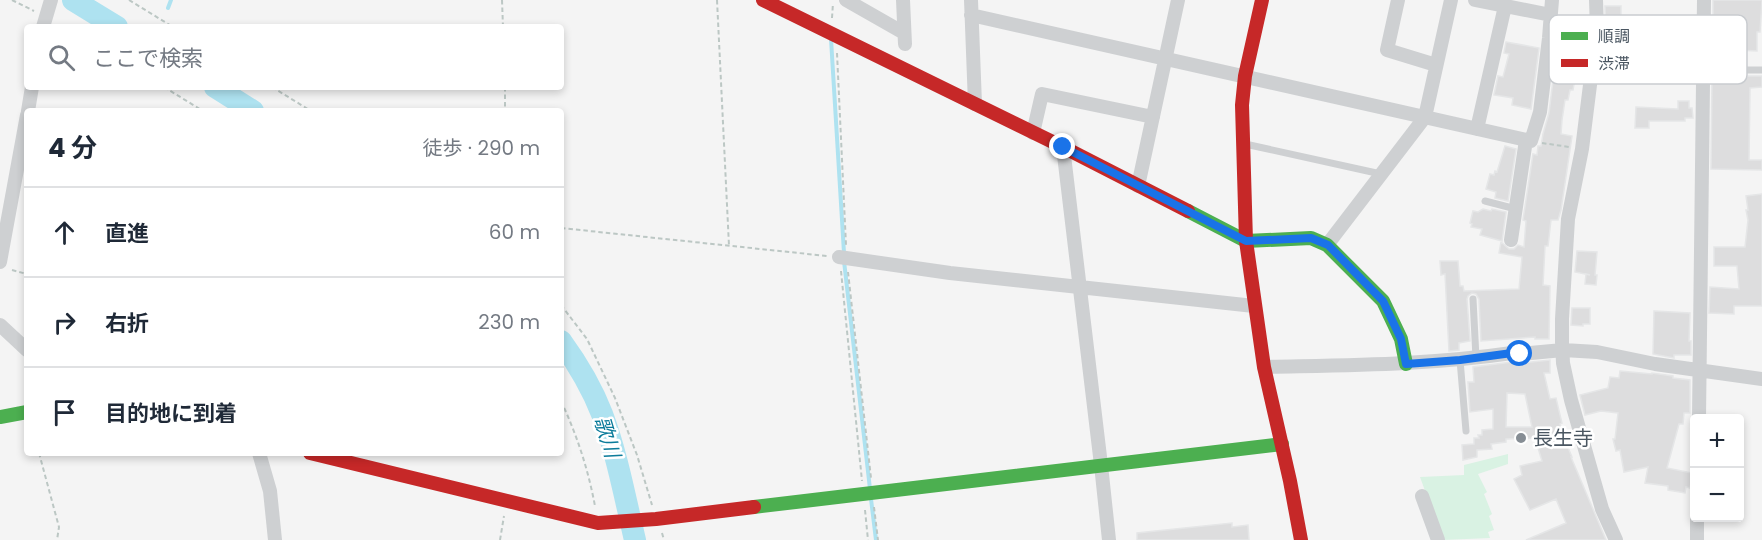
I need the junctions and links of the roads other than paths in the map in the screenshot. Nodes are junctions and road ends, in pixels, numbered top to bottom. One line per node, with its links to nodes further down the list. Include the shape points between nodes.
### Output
1 (763, 0): 23 (street)
2 (846, 0): 3 (street, via 905,38)
3 (903, 0)
4 (971, 0): 13 (street)
5 (1262, 0): 19 (street)
6 (1398, 0): 18 (street, via 1387,50)
7 (1451, 0): 18 (street)
8 (1475, 0): 12 (street)
9 (1552, 0): 14 (street)
10 (1596, 0): 15 (street)
11 (1174, 1): 17 (street)
12 (1505, 6): 14 (street); 27 (street)
13 (971, 15): 17 (street); 23 (street)
14 (1551, 15)
15 (1597, 15)
16 (1549, 33): 30 (street, via 1540,112)
17 (1166, 59): 19 (street); 25 (street)
18 (1436, 65): 26 (street)
19 (1245, 76): 26 (street); 31 (street)
20 (1590, 84): 49 (street, via 1568,219)
21 (1704, 84): 54 (street)
22 (31, 90): 24 (street)
23 (975, 104): 29 (street)
24 (28, 108)
25 (1153, 117): 29 (street, via 1042,94); 34 (street)
26 (1425, 117): 27 (street); 33 (street)
27 (1477, 129): 30 (street)
28 (24, 133): 41 (street)
29 (1034, 133): 32 (street)
30 (1528, 140): 36 (street)
31 (1242, 143): 33 (lane); 38 (street)
32 (1063, 147): 34 (street); 42 (street)
33 (1381, 174): 39 (street)
34 (1138, 186): 38 (street)
35 (1485, 201): 36 (lane)
36 (1516, 209): 37 (street)
37 (1511, 240)
38 (1246, 241): 39 (street, via 1311,238); 44 (street)
39 (1328, 245): 52 (street, via 1383,301 1401,339)
40 (843, 258): 42 (street)
41 (4, 265)
42 (1080, 286): 44 (street); 65 (street)
43 (1473, 299): 46 (lane)
44 (1254, 306): 53 (street)
45 (1482, 318): 46 (lane)
46 (1474, 319): 50 (lane)
47 (0, 325): 48 (street)
48 (24, 347)
49 (1563, 350): 50 (street); 54 (street, via 1597,352); 72 (street, via 1570,400 1602,509)
50 (1476, 358): 51 (street)
51 (1460, 360): 52 (street); 60 (lane)
52 (1406, 364): 53 (street)
53 (1264, 367): 62 (street)
54 (1699, 371): 55 (street); 57 (street)
55 (1762, 379)
56 (24, 413): 58 (street)
57 (1699, 414)
58 (0, 417)
59 (1475, 419): 60 (lane)
60 (1465, 420): 61 (lane)
61 (1466, 431)
62 (1282, 444): 65 (street); 70 (street)
63 (260, 456): 68 (street, via 270,491)
64 (322, 456): 65 (street, via 602,523)
65 (1101, 465): 69 (street)
66 (1422, 496): 71 (street)
67 (1697, 522): 73 (street)
68 (275, 540)
69 (1109, 540)
70 (1301, 540)
71 (1438, 540)
72 (1616, 540)
73 (1697, 540)

